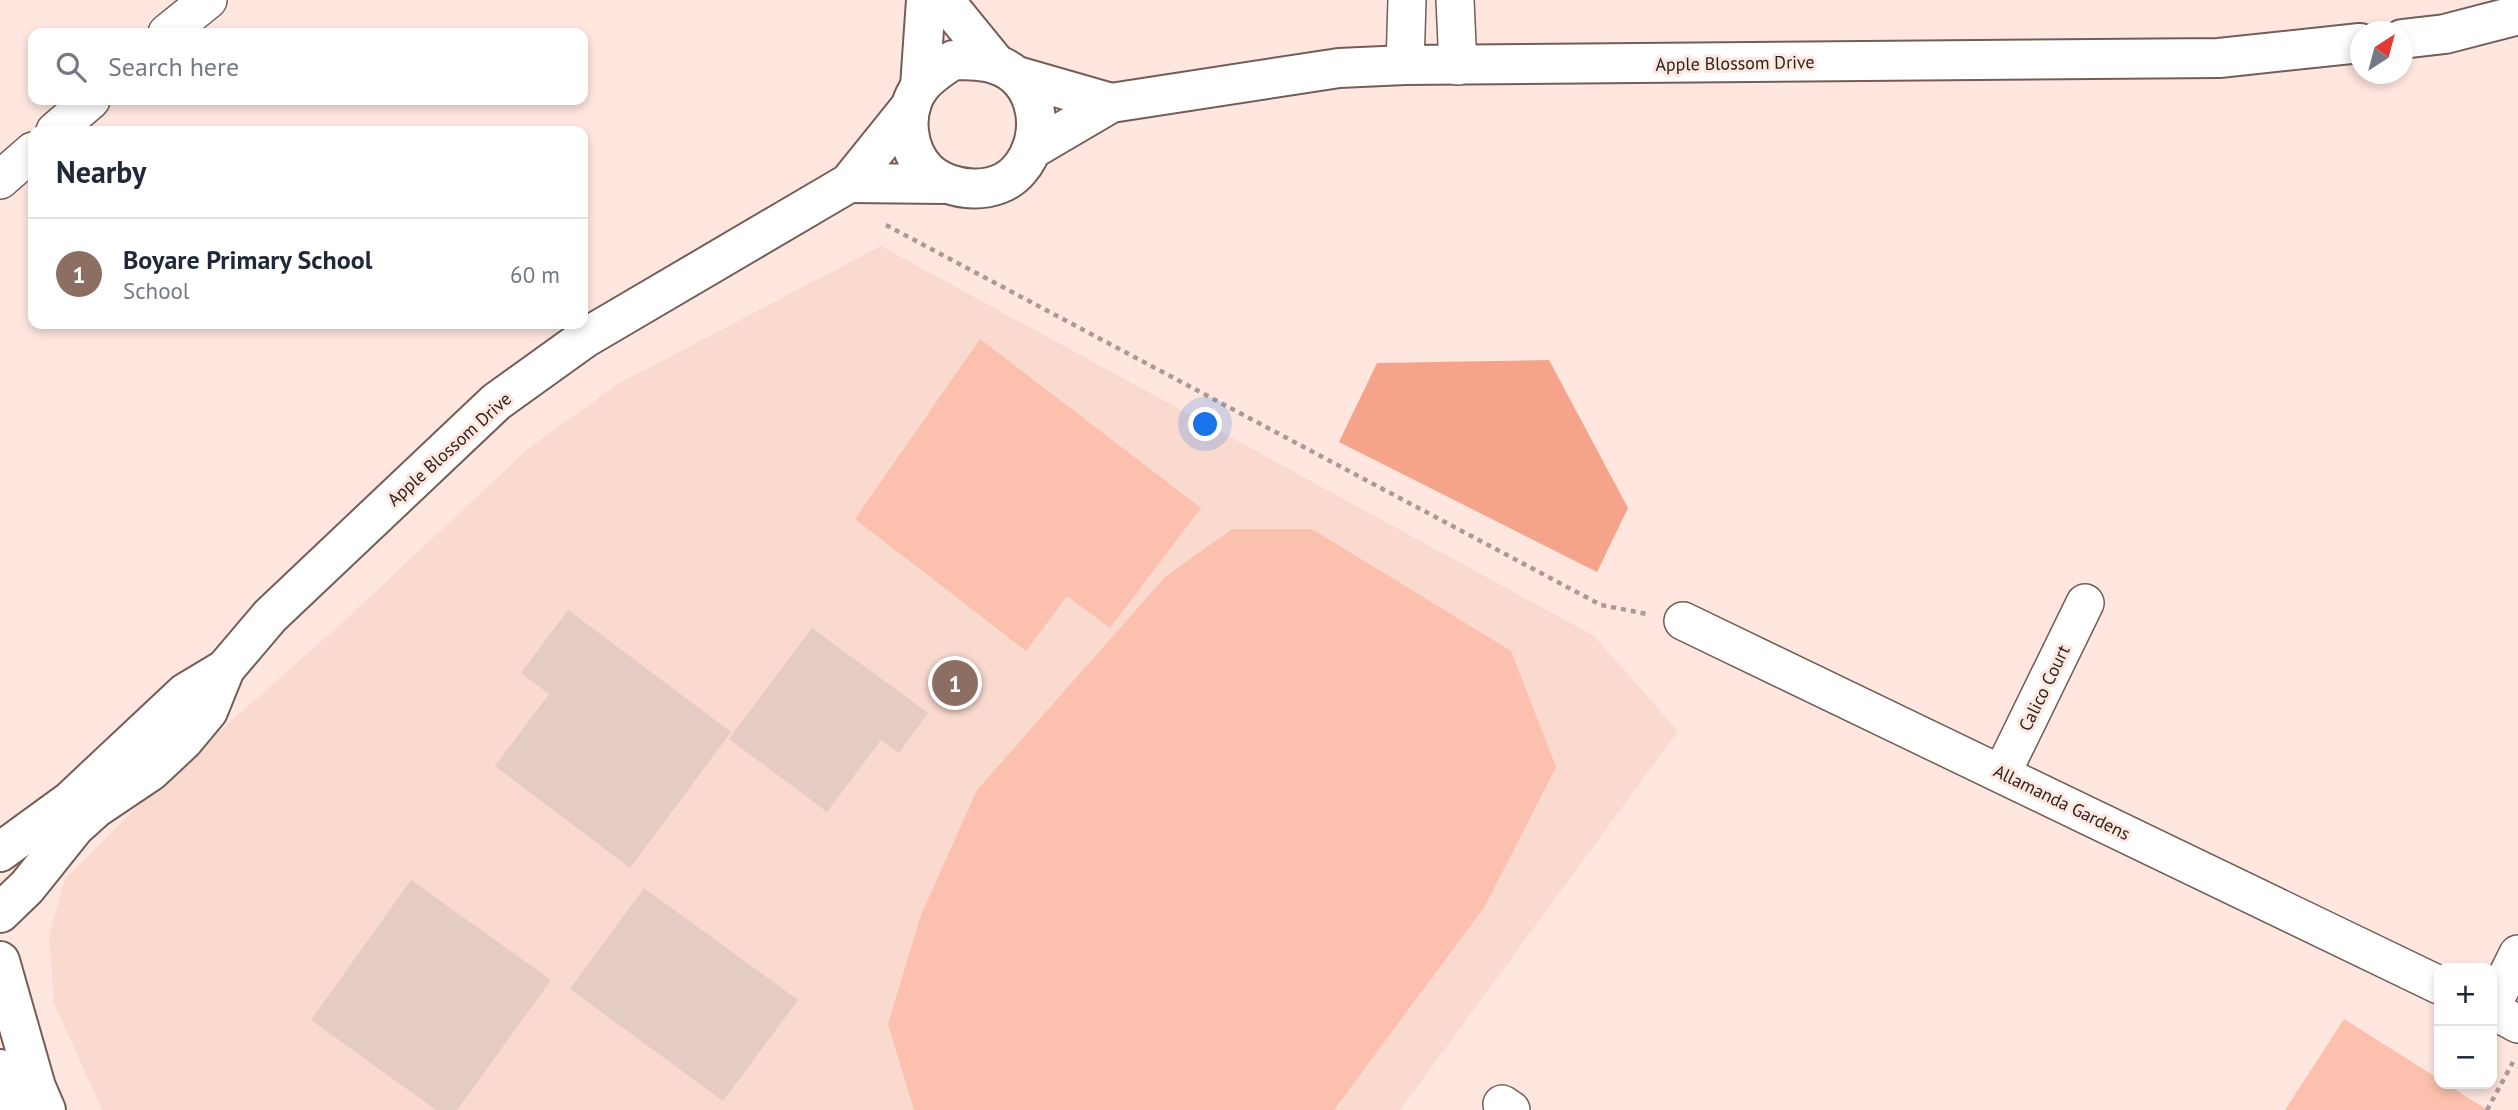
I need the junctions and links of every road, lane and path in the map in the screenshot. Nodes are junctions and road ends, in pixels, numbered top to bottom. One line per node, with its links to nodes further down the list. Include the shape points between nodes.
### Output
1 (208, 0): 7 (street)
2 (926, 0): 13 (street)
3 (944, 0): 12 (street)
4 (1407, 0): 10 (street)
5 (1455, 0): 11 (street)
6 (2518, 15): 8 (street)
7 (173, 28)
8 (2413, 38)
9 (2350, 44): 11 (street, Apple Blossom Drive, via 2219,58)
10 (1405, 65): 11 (street, Apple Blossom Drive); 14 (street, Apple Blossom Drive, via 1339,68)
11 (1458, 66)
12 (1007, 71): 13 (street, via 977,60 953,60 935,72); 14 (street, Apple Blossom Drive); 17 (street, via 1030,95 1038,129)
13 (915, 97): 20 (street, via 908,128 912,150 927,171); 21 (street, Apple Blossom Drive)
14 (1111, 103): 17 (street, Apple Blossom Drive)
15 (85, 105): 16 (street)
16 (61, 126)
17 (1031, 150): 20 (street, via 1019,172 997,185 970,190)
18 (28, 155): 19 (street)
19 (0, 180)
20 (946, 184): 21 (street)
21 (839, 189): 23 (path, via 1601,605); 24 (street, Apple Blossom Drive, via 585,338 496,402 270,616)
22 (2085, 603): 25 (street, Calico Court)
23 (1684, 621): 25 (street, Allamanda Gardens)
24 (225, 669): 26 (street, Apple Blossom Drive, via 185,693 70,801); 27 (street, Apple Blossom Drive, via 208,711 183,741 151,771 75,827)
25 (2002, 773): 30 (street, Allamanda Gardens)
26 (0, 852)
27 (0, 913)
28 (2518, 954): 31 (street)
29 (0, 961): 37 (street)
30 (2434, 983)
31 (2497, 998)
32 (2497, 1011): 33 (street)
33 (2518, 1024)
34 (2518, 1053): 38 (path)
35 (0, 1069): 36 (street)
36 (20, 1110)
37 (46, 1110)
38 (2487, 1110)

